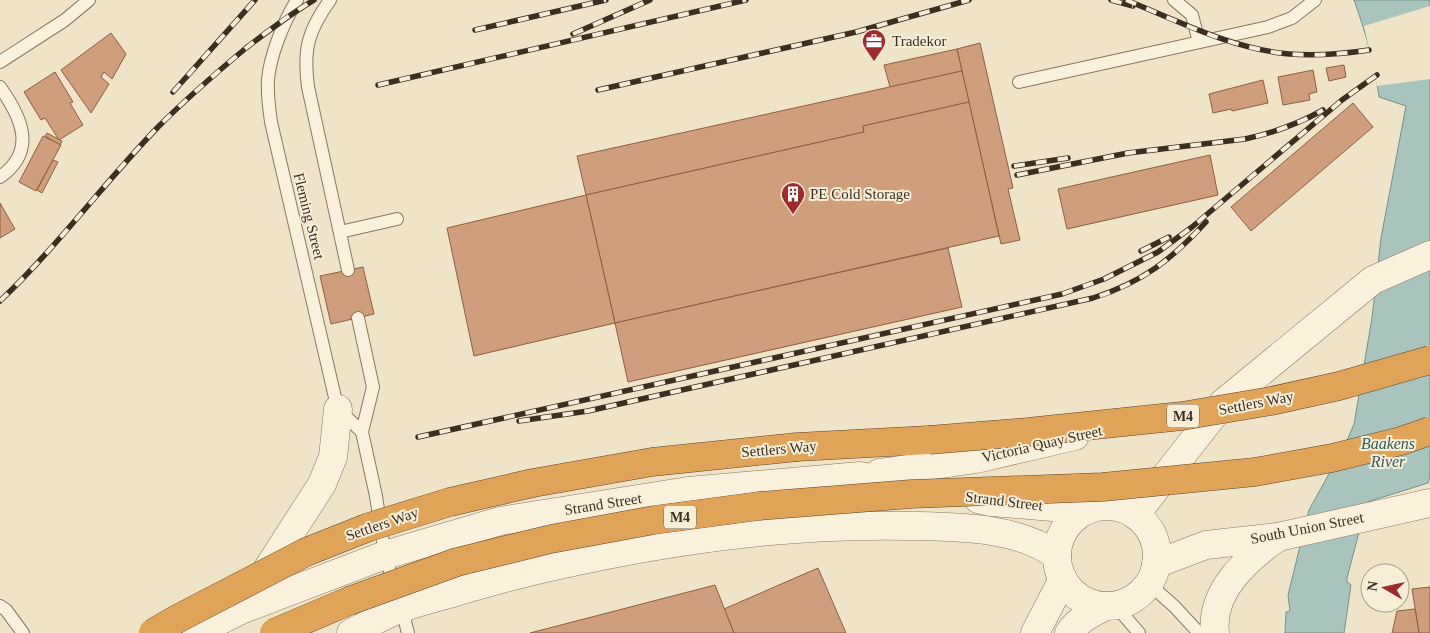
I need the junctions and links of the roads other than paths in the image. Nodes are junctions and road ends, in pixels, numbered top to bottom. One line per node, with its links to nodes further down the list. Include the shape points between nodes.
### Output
1 (89, 0): 7 (lane, via 65,20)
2 (297, 0): 18 (lane, Fleming Street, via 271,62 269,106 274,143)
3 (330, 0): 12 (lane, Fleming Street, via 311,31 306,63 308,87)
4 (1174, 0): 6 (lane, via 1192,15)
5 (1315, 0): 6 (lane, via 1292,18 1268,27)
6 (1198, 42): 8 (lane)
7 (0, 62)
8 (1019, 82)
9 (0, 87): 10 (lane, via 20,122 24,140 17,160)
10 (0, 176)
11 (397, 219): 12 (lane)
12 (340, 232): 14 (lane, Fleming Street)
13 (1430, 255): 17 (street, via 1373,280)
14 (348, 270)
15 (358, 318): 20 (lane, via 373,387)
16 (1430, 360): 34 (highway, Settlers Way / M4, bridge, via 1330,388 1182,416 1028,432 797,447 662,460 533,483 450,502 306,552)
17 (1223, 403): 21 (street, Victoria Quay Street, via 976,459); 24 (street)
18 (338, 409): 20 (lane); 30 (street, via 333,457 322,484)
19 (1430, 431): 36 (highway, M4, bridge, via 1332,458 1255,472 1103,487 882,496 759,506 645,522 551,539 457,562 349,601)
20 (362, 432): 26 (lane)
21 (860, 476): 23 (street, Strand Street, via 991,502); 26 (street, Strand Street, via 688,490 500,521)
22 (1425, 505): 25 (street, South Union Street)
23 (1088, 510): 24 (street, via 1120,508); 27 (street, via 1066,528 1060,542)
24 (1135, 515): 28 (street, via 1146,524 1157,550)
25 (1286, 535): 28 (street, South Union Street, via 1206,545); 42 (street, via 1260,550 1243,565 1224,590 1215,612)
26 (385, 555): 30 (street, Strand Street); 32 (lane)
27 (1060, 568): 29 (street, via 1070,590 1080,598 1092,604); 32 (street, via 1045,547 986,530 872,525 801,528 622,550 511,575); 38 (street)
28 (1153, 574): 29 (street, via 1134,598); 41 (lane, via 1174,606)
29 (1111, 606): 39 (street, via 1088,614); 40 (lane)
30 (241, 610): 35 (street, Strand Street)
31 (2, 611): 33 (lane)
32 (404, 621): 37 (street)
33 (23, 633)
34 (153, 633)
35 (195, 633)
36 (274, 633)
37 (351, 633)
38 (1035, 633)
39 (1069, 633)
40 (1139, 633)
41 (1200, 633)
42 (1215, 633)

